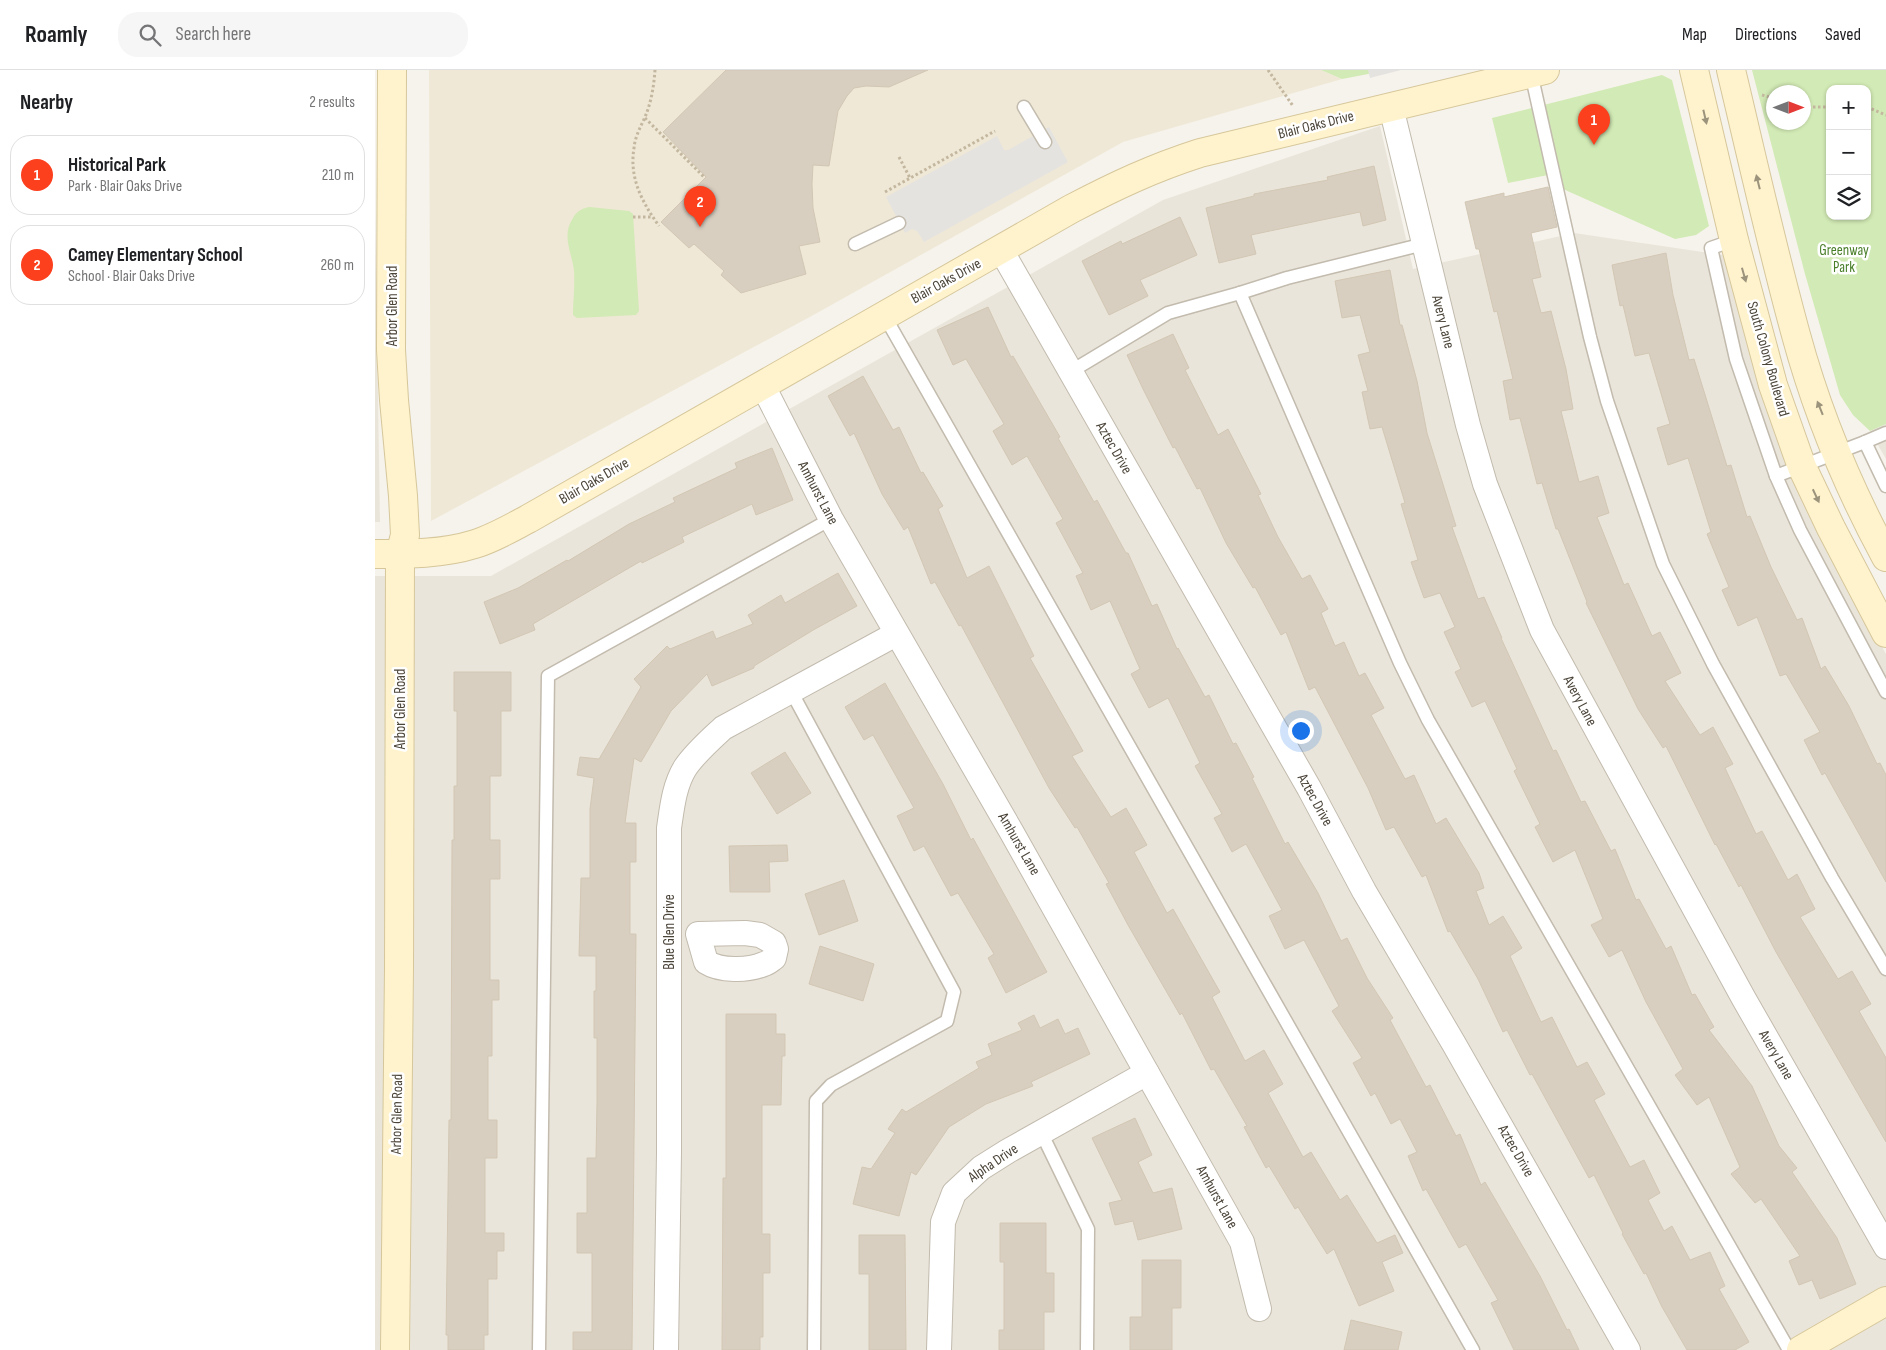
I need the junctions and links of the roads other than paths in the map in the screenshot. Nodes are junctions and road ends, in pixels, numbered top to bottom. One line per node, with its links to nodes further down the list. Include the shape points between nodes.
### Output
1 (392, 70): 24 (street, Arbor Glen Road, via 391,350 405,535)
2 (1693, 70): 9 (street, South Colony Boulevard, one-way to 9)
3 (1731, 70): 19 (street, one-way to 3, via 1796,336)
4 (1538, 72): 6 (street, Blair Oaks Drive); 32 (lane, via 1592,346 1607,401 1663,564 1717,672)
5 (1024, 107): 7 (lane)
6 (1391, 107): 11 (street, Avery Lane); 12 (street, Blair Oaks Drive, via 1200,153 1157,167 1104,191)
7 (1045, 142)
8 (899, 223): 10 (lane)
9 (1734, 240): 20 (street, South Colony Boulevard, one-way to 20, via 1773,385); 21 (lane, via 1711,248 1736,359)
10 (855, 244)
11 (1424, 244): 13 (lane); 35 (street, Avery Lane, via 1485,484 1542,630 1744,999)
12 (1001, 250): 14 (street, Blair Oaks Drive); 15 (street, Aztec Drive)
13 (1240, 293): 15 (lane, via 1168,313); 46 (lane, via 1400,663 1428,720)
14 (884, 316): 16 (street, Blair Oaks Drive); 44 (lane)
15 (1070, 372): 45 (street, Aztec Drive)
16 (763, 386): 23 (street, Amhurst Lane); 24 (street, Blair Oaks Drive, via 501,533 476,544 456,548)
17 (1886, 433): 18 (lane)
18 (1865, 442): 19 (lane); 22 (lane)
19 (1838, 453): 20 (lane); 25 (street, via 1857,502)
20 (1802, 467): 21 (lane); 26 (street, South Colony Boulevard, one-way to 26)
21 (1777, 476): 29 (lane, via 1799,530)
22 (1886, 486)
23 (831, 519): 27 (street, Amhurst Lane); 39 (lane, via 548,676)
24 (387, 554): 38 (street, Arbor Glen Road, via 399,968)
25 (1886, 556)
26 (1886, 632)
27 (896, 634): 28 (street, Blue Glen Drive); 33 (street, Amhurst Lane, via 1016,839)
28 (791, 691): 30 (street, Blue Glen Drive, via 723,728 685,768 672,802 669,828); 41 (lane, via 954,992 947,1021 831,1085 816,1102)
29 (1886, 692)
30 (669, 934): 31 (street); 40 (street, Blue Glen Drive)
31 (698, 934)
32 (1886, 969)
33 (1147, 1074): 34 (street, Alpha Drive); 37 (street, Amhurst Lane, via 1242,1242)
34 (1041, 1132): 42 (street, Alpha Drive, via 981,1168 954,1193 943,1222); 43 (lane, via 1088,1229)
35 (1886, 1247)
36 (1886, 1301): 47 (street)
37 (1259, 1309)
38 (395, 1350)
39 (539, 1350)
40 (666, 1350)
41 (814, 1350)
42 (939, 1350)
43 (1087, 1350)
44 (1473, 1350)
45 (1628, 1350)
46 (1789, 1350)
47 (1801, 1350)

